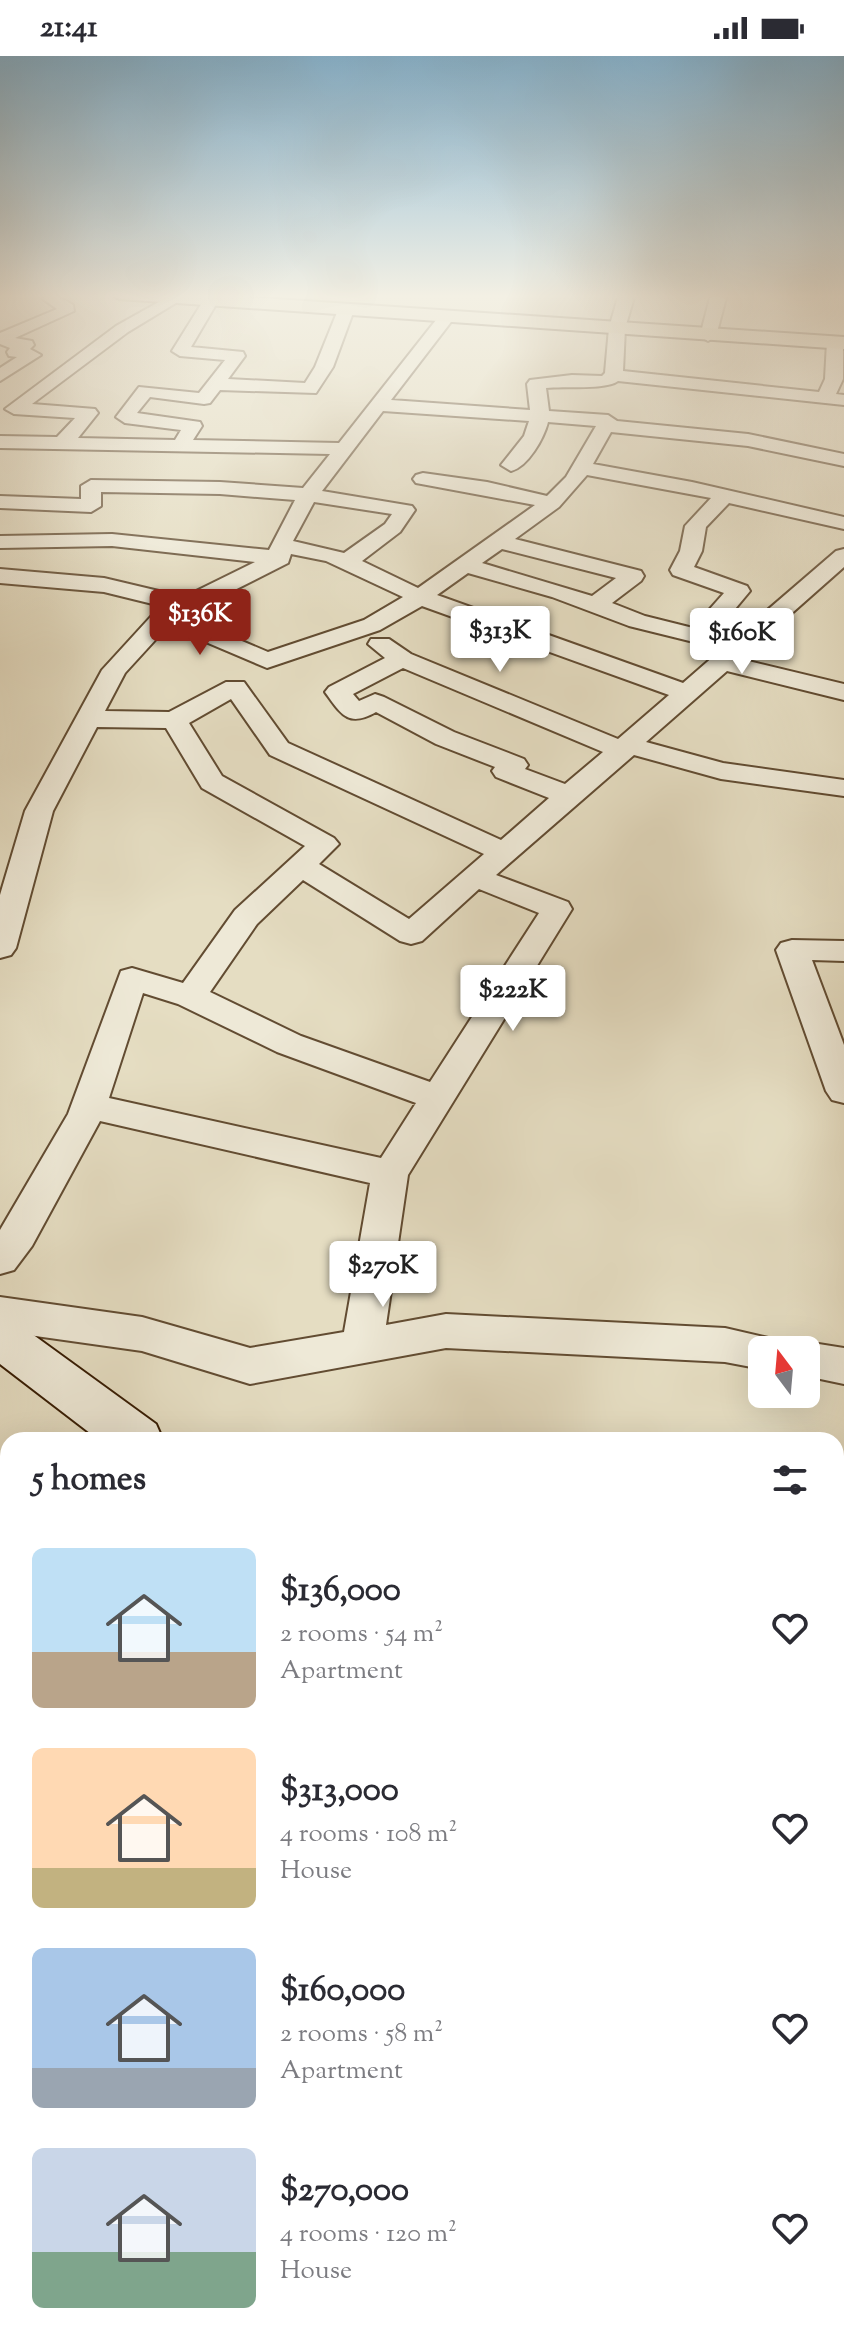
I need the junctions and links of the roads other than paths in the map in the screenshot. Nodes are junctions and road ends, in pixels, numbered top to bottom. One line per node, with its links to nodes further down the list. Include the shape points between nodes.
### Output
1 (25, 401): 9 (street, via 14,409 89,413)
2 (137, 401): 10 (street, via 125,417 193,426)
3 (383, 401): 5 (street)
4 (539, 401): 6 (street)
5 (380, 405): 6 (street); 12 (street)
6 (542, 416): 7 (street, via 608,421); 14 (street, via 535,437)
7 (606, 426): 13 (street, via 748,440); 16 (street)
8 (0, 442): 9 (street)
9 (62, 444): 10 (street)
10 (180, 446): 11 (street)
11 (211, 446): 12 (street); 15 (street, via 205,465)
12 (346, 449): 18 (street)
13 (844, 460)
14 (511, 465)
15 (251, 467)
16 (581, 468): 21 (street); 23 (street)
17 (298, 469): 18 (street)
18 (328, 471): 20 (street)
19 (423, 479): 23 (street)
20 (308, 495): 22 (street, via 91,486 91,506); 27 (street); 28 (street, via 405,510 393,528)
21 (725, 495): 24 (street); 37 (street, via 696,526 681,570 739,591)
22 (0, 502)
23 (552, 503): 25 (street)
24 (844, 523)
25 (498, 541): 29 (street); 34 (street, via 633,576)
26 (0, 542): 27 (street, via 112,540)
27 (280, 552): 28 (street); 33 (street)
28 (346, 562): 32 (street)
29 (463, 565): 32 (street); 34 (street)
30 (839, 566): 38 (street)
31 (0, 576): 33 (street, via 104,585)
32 (420, 597): 36 (street); 41 (street)
33 (187, 605): 35 (street)
34 (595, 605): 37 (street)
35 (164, 616): 36 (street, via 267,661); 42 (street, via 114,670)
36 (359, 630): 39 (street)
37 (699, 636): 38 (street)
38 (730, 654): 40 (street); 41 (street)
39 (402, 659): 44 (street); 46 (street, via 338,692 356,713 375,702 514,765 506,771)
40 (844, 692)
41 (686, 693): 44 (street)
42 (88, 719): 43 (street); 50 (street, via 39,811)
43 (174, 720): 47 (street, via 235,687 279,749); 48 (street, via 212,782 324,844)
44 (626, 748): 45 (street, via 721,771); 46 (street)
45 (844, 788)
46 (570, 796): 47 (street)
47 (504, 852): 49 (street)
48 (301, 866): 49 (street, via 411,934); 53 (street, via 246,917)
49 (475, 877): 55 (street, via 557,909)
50 (9, 883): 51 (street)
51 (0, 948)
52 (844, 951): 54 (street, via 792,950)
53 (190, 996): 55 (street, via 289,1044); 56 (street, via 132,978)
54 (844, 1091)
55 (438, 1098): 57 (street)
56 (88, 1106): 57 (street); 58 (street)
57 (390, 1174): 61 (street)
58 (0, 1259)
59 (0, 1314): 61 (street, via 142,1334 250,1366)
60 (0, 1337): 65 (main road)
61 (362, 1347): 62 (street, via 446,1331)
62 (748, 1349)
63 (820, 1362): 64 (street)
64 (844, 1366)
65 (127, 1432)

